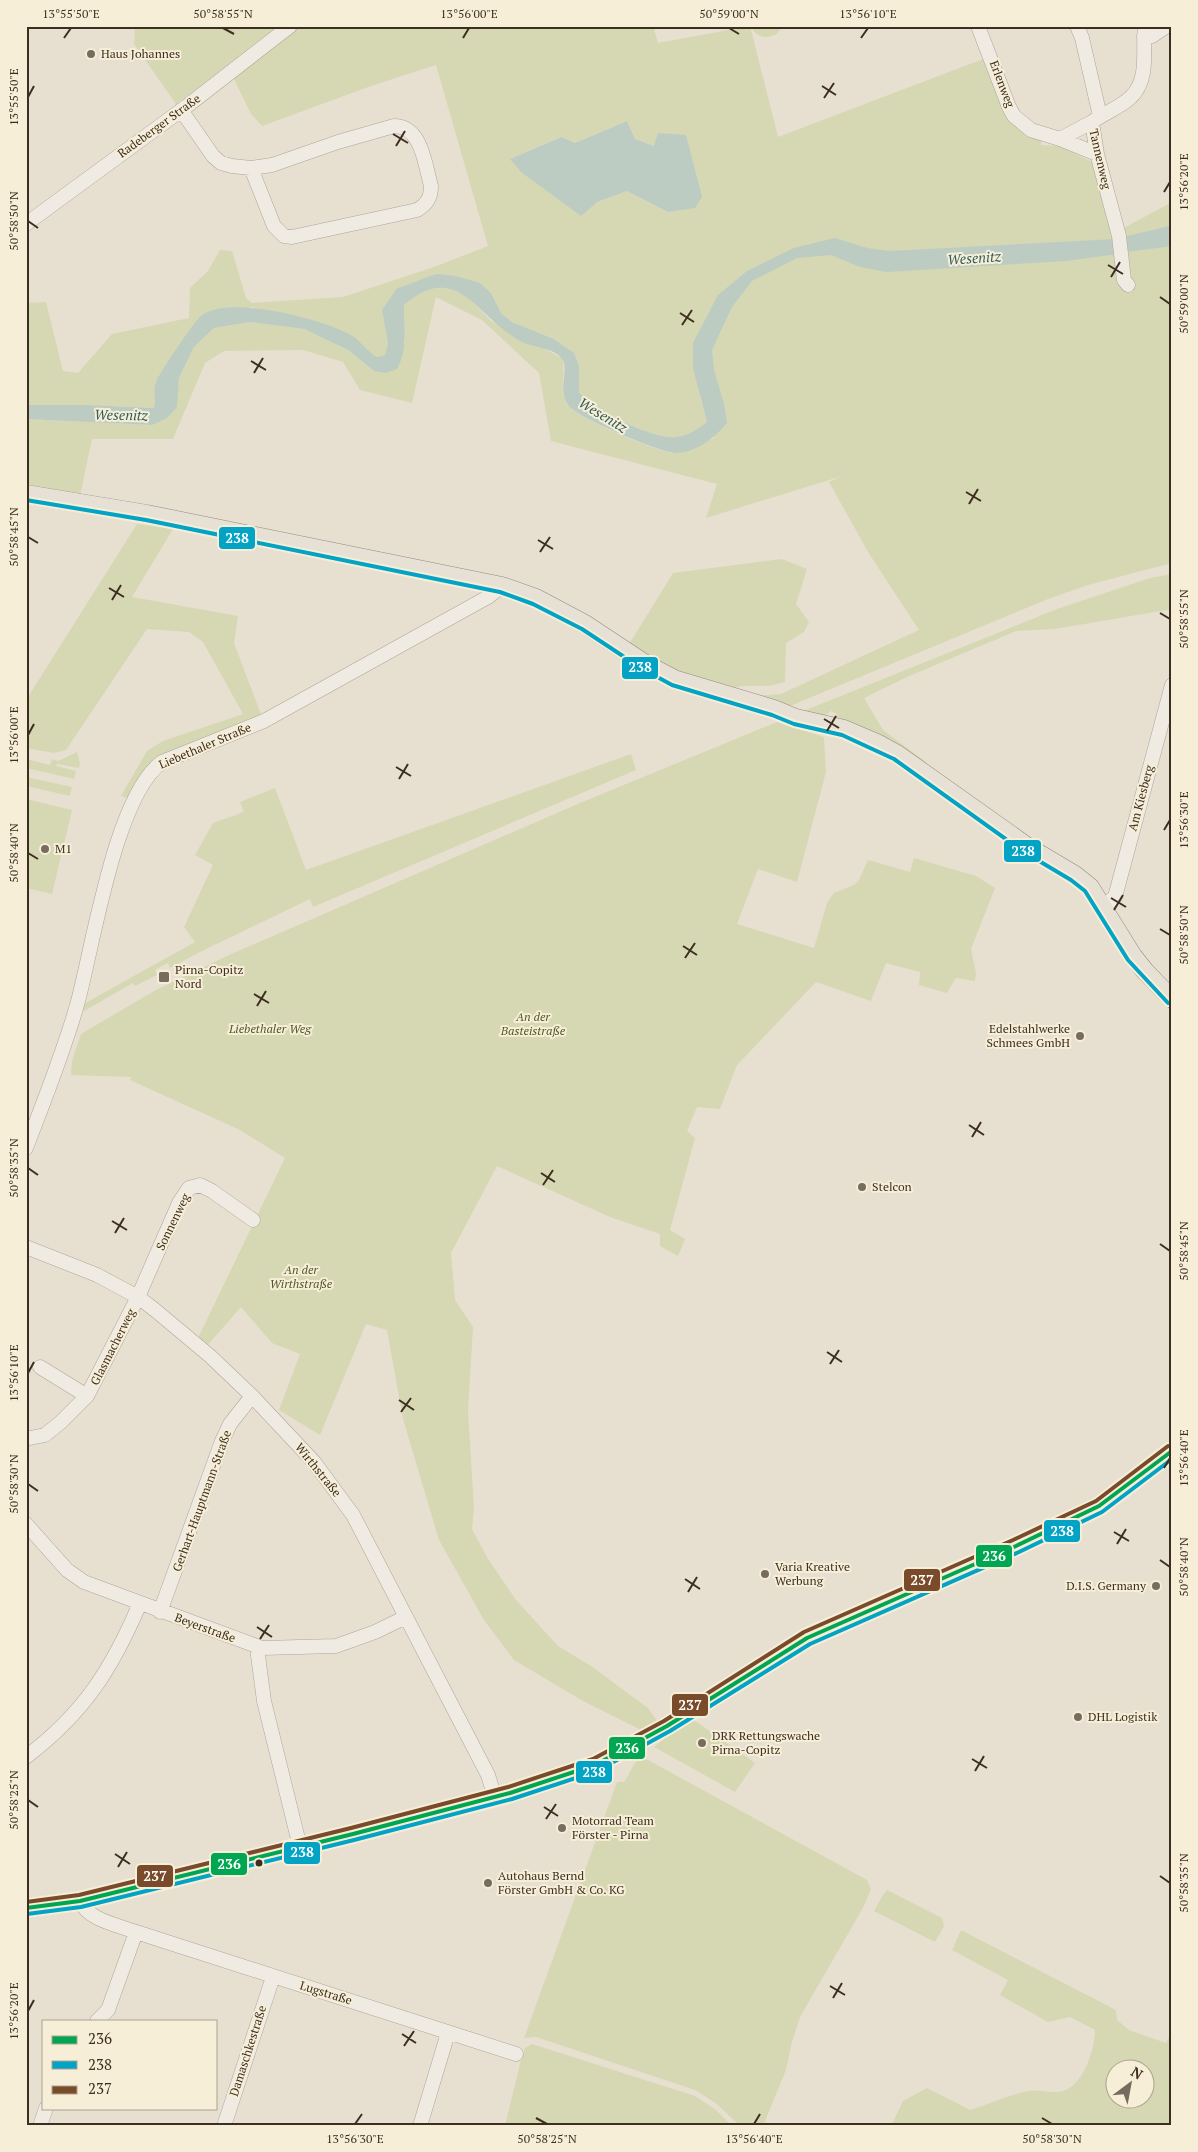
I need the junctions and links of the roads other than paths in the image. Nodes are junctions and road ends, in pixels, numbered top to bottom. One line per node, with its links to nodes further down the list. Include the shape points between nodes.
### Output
1 (290, 26): 6 (street, Radeberger Straße)
2 (978, 26): 8 (street, Erlenweg, via 1014,116 1031,130)
3 (1077, 26): 7 (street)
4 (1168, 26): 5 (street, via 1152,36)
5 (1145, 32): 7 (street, Tannenweg, via 1144,74 1140,86 1131,98)
6 (181, 110): 10 (street, via 212,156 221,163); 11 (street, Radeberger Straße)
7 (1096, 119): 8 (street); 9 (street, Tannenweg)
8 (1060, 139): 9 (street, Erlenweg)
9 (1097, 154): 12 (street, Tannenweg, via 1119,236 1124,280)
10 (251, 168): 10 (street, via 274,226 284,236 292,237 417,210 429,200 431,193 416,137 401,126)
11 (26, 224)
12 (1128, 285)
13 (26, 494): 14 (main road, via 147,514)
14 (502, 586): 16 (main road, via 536,598 585,624 644,664 674,679 796,718 844,729 880,744 1083,881); 18 (street, Liebethaler Straße, via 488,597 264,721 154,767 130,808 119,835 77,1006)
15 (1172, 685): 16 (street, Am Kiesberg, via 1115,897)
16 (1103, 907): 17 (main road, via 1133,956)
17 (1172, 999)
18 (26, 1148)
19 (253, 1220): 21 (street, Sonnenweg, via 212,1191 200,1185 189,1188)
20 (26, 1247): 21 (street, Wirthstraße, via 97,1275)
21 (138, 1297): 23 (street, Glasmacherweg); 24 (street, Wirthstraße, via 210,1356)
22 (40, 1367): 23 (street, Glasmacherweg)
23 (87, 1396): 25 (street, Glasmacherweg, via 45,1435)
24 (252, 1396): 29 (street, Gerhart-Hauptmann-Straße, via 230,1424 222,1441); 30 (street, Wirthstraße, via 314,1462 353,1515)
25 (30, 1438)
26 (1172, 1450): 33 (main road, via 1099,1506 1082,1515 807,1638 667,1726 595,1765)
27 (26, 1524): 28 (street, Beyerstraße, via 75,1576)
28 (140, 1603): 29 (street, Beyerstraße); 32 (street, via 99,1684 63,1728)
29 (160, 1612): 31 (street, Beyerstraße)
30 (406, 1617): 31 (street, Beyerstraße, via 336,1646); 33 (street, Wirthstraße, via 488,1775)
31 (257, 1648): 34 (street, via 264,1701)
32 (26, 1757)
33 (495, 1798): 34 (main road)
34 (300, 1847): 35 (main road)
35 (80, 1901): 36 (main road); 37 (street, Lugstraße, via 90,1914)
36 (26, 1908)
37 (136, 1932): 38 (street, Lugstraße); 39 (street, via 108,2010)
38 (273, 1977): 40 (street, Lugstraße); 44 (street, Damaschkestraße)
39 (98, 2020)
40 (448, 2033): 41 (street, Lugstraße); 45 (street)
41 (516, 2054)
42 (45, 2110): 43 (street)
43 (40, 2126)
44 (224, 2126)
45 (420, 2126)

